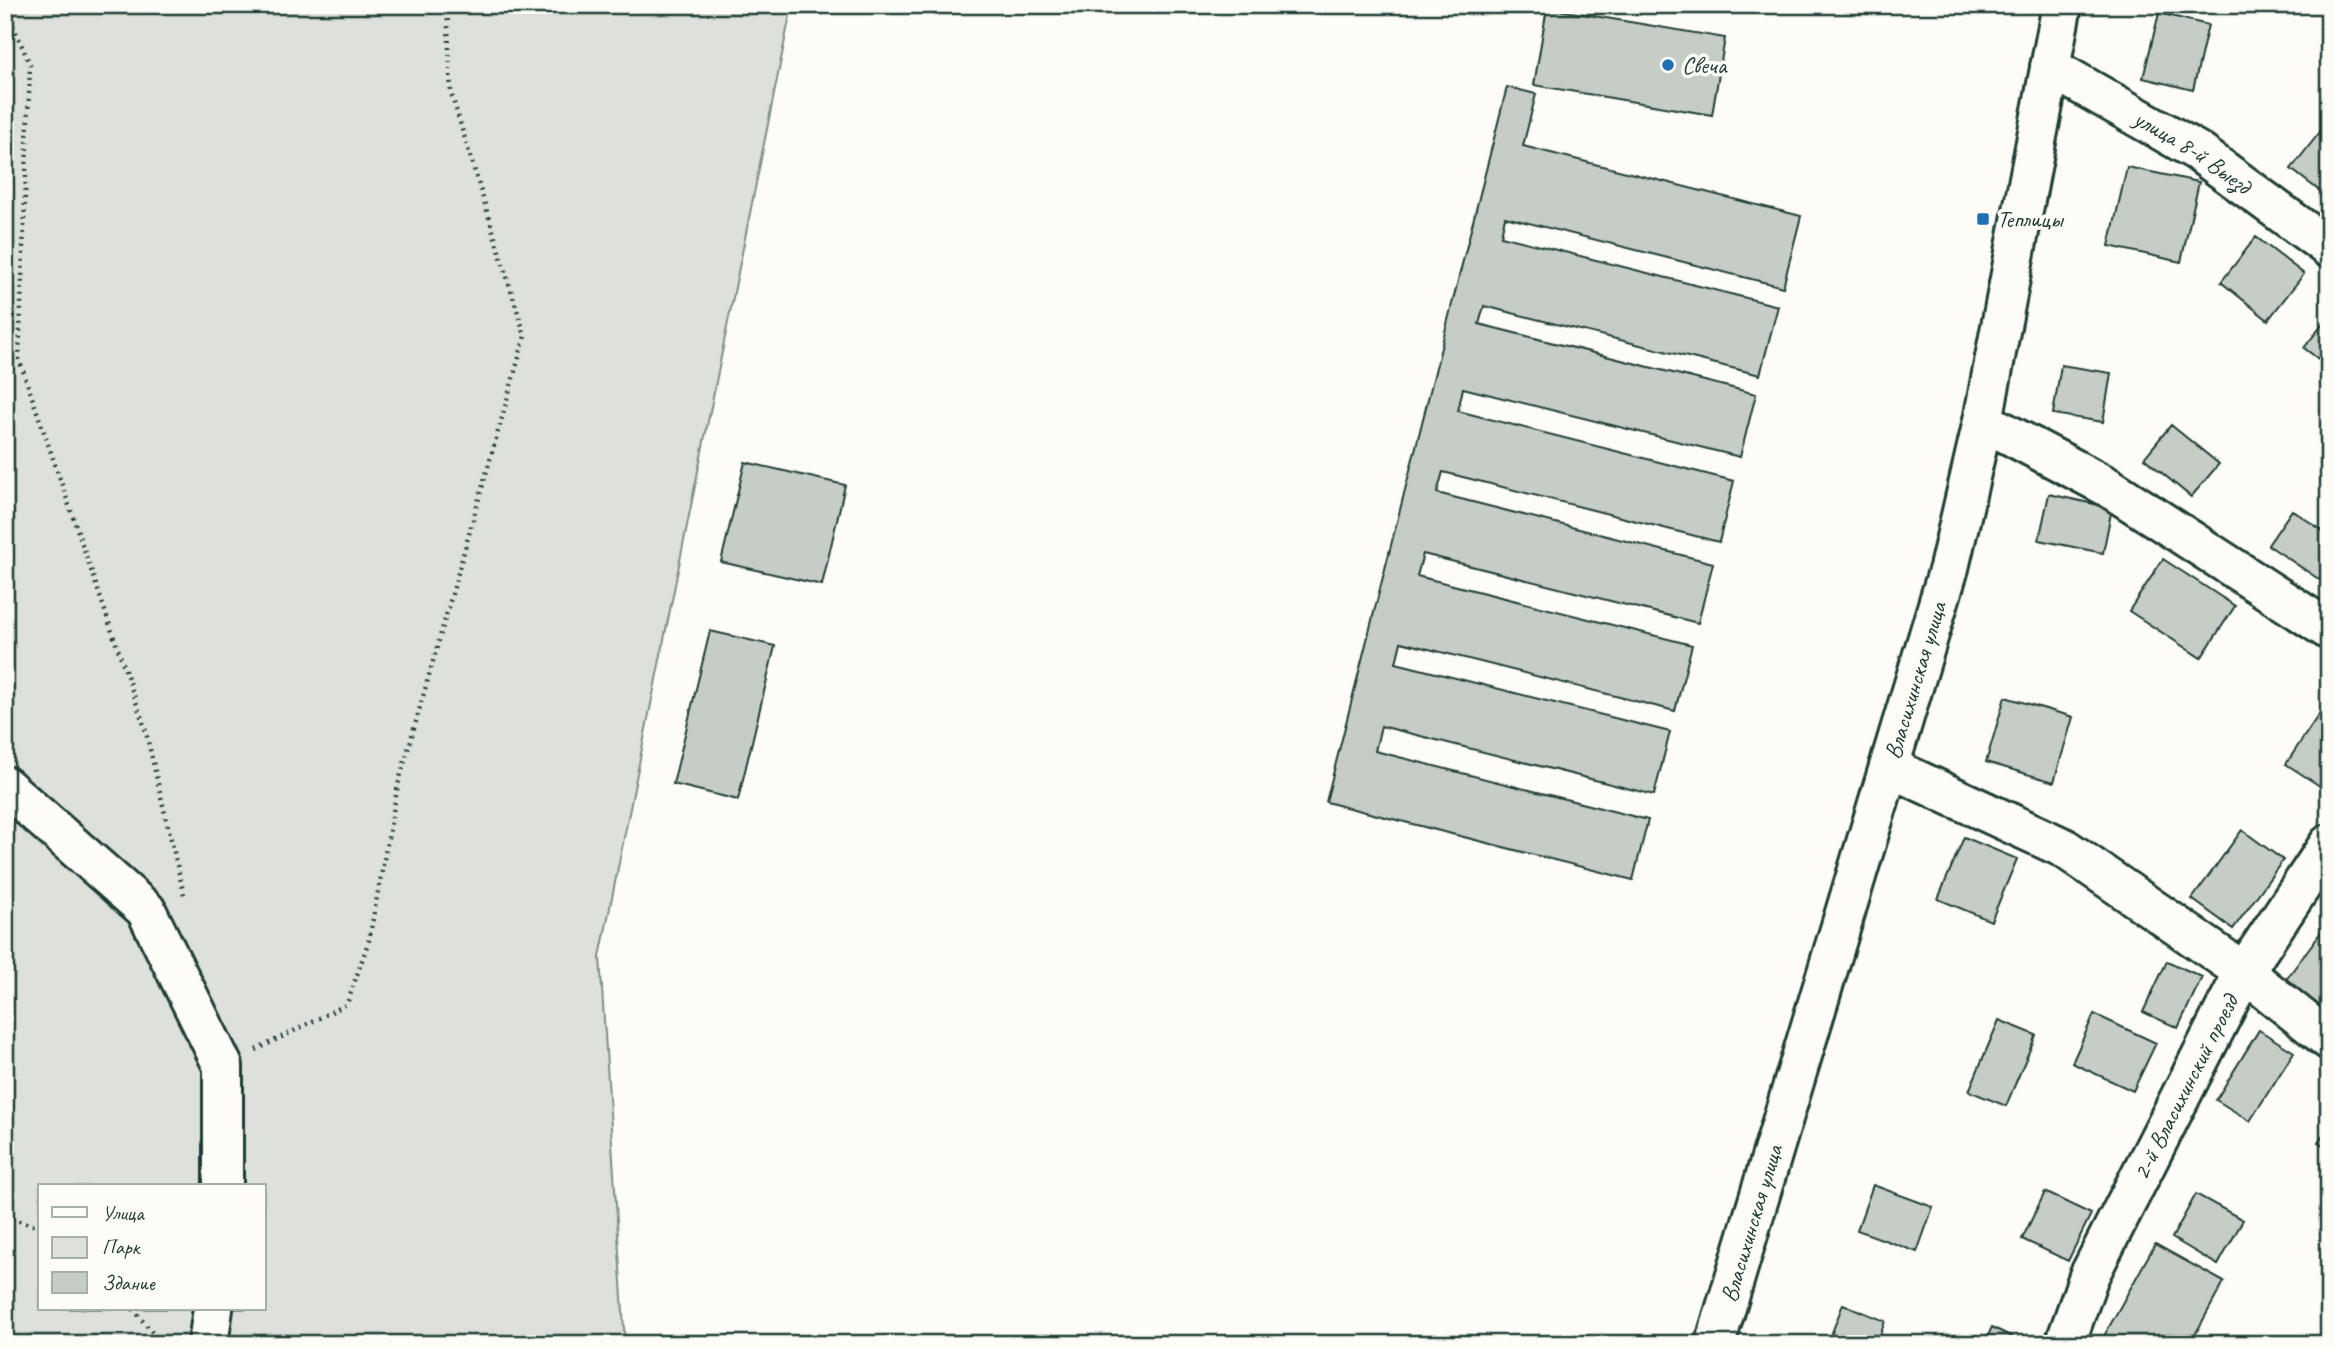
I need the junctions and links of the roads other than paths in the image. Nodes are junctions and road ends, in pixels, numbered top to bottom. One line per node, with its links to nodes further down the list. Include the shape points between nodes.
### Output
1 (2062, 5): 2 (street, Власихинская улица)
2 (2050, 67): 3 (street, улица 8-й Выезд, via 2197,151); 4 (street, Власихинская улица)
3 (2329, 248)
4 (1983, 421): 5 (street, via 2110,488); 6 (street, Власихинская улица, via 1950,568)
5 (2329, 630)
6 (1891, 768): 9 (street, via 2064,848); 14 (street, Власихинская улица)
7 (5, 786): 11 (street, via 146,910 223,1066)
8 (2329, 844): 9 (street, 2-й Власихинский проезд)
9 (2244, 972): 10 (street); 15 (street, 2-й Власихинский проезд, via 2090,1276)
10 (2329, 1040)
11 (223, 1184)
12 (213, 1310): 13 (street)
13 (208, 1344)
14 (1715, 1344)
15 (2065, 1344)

